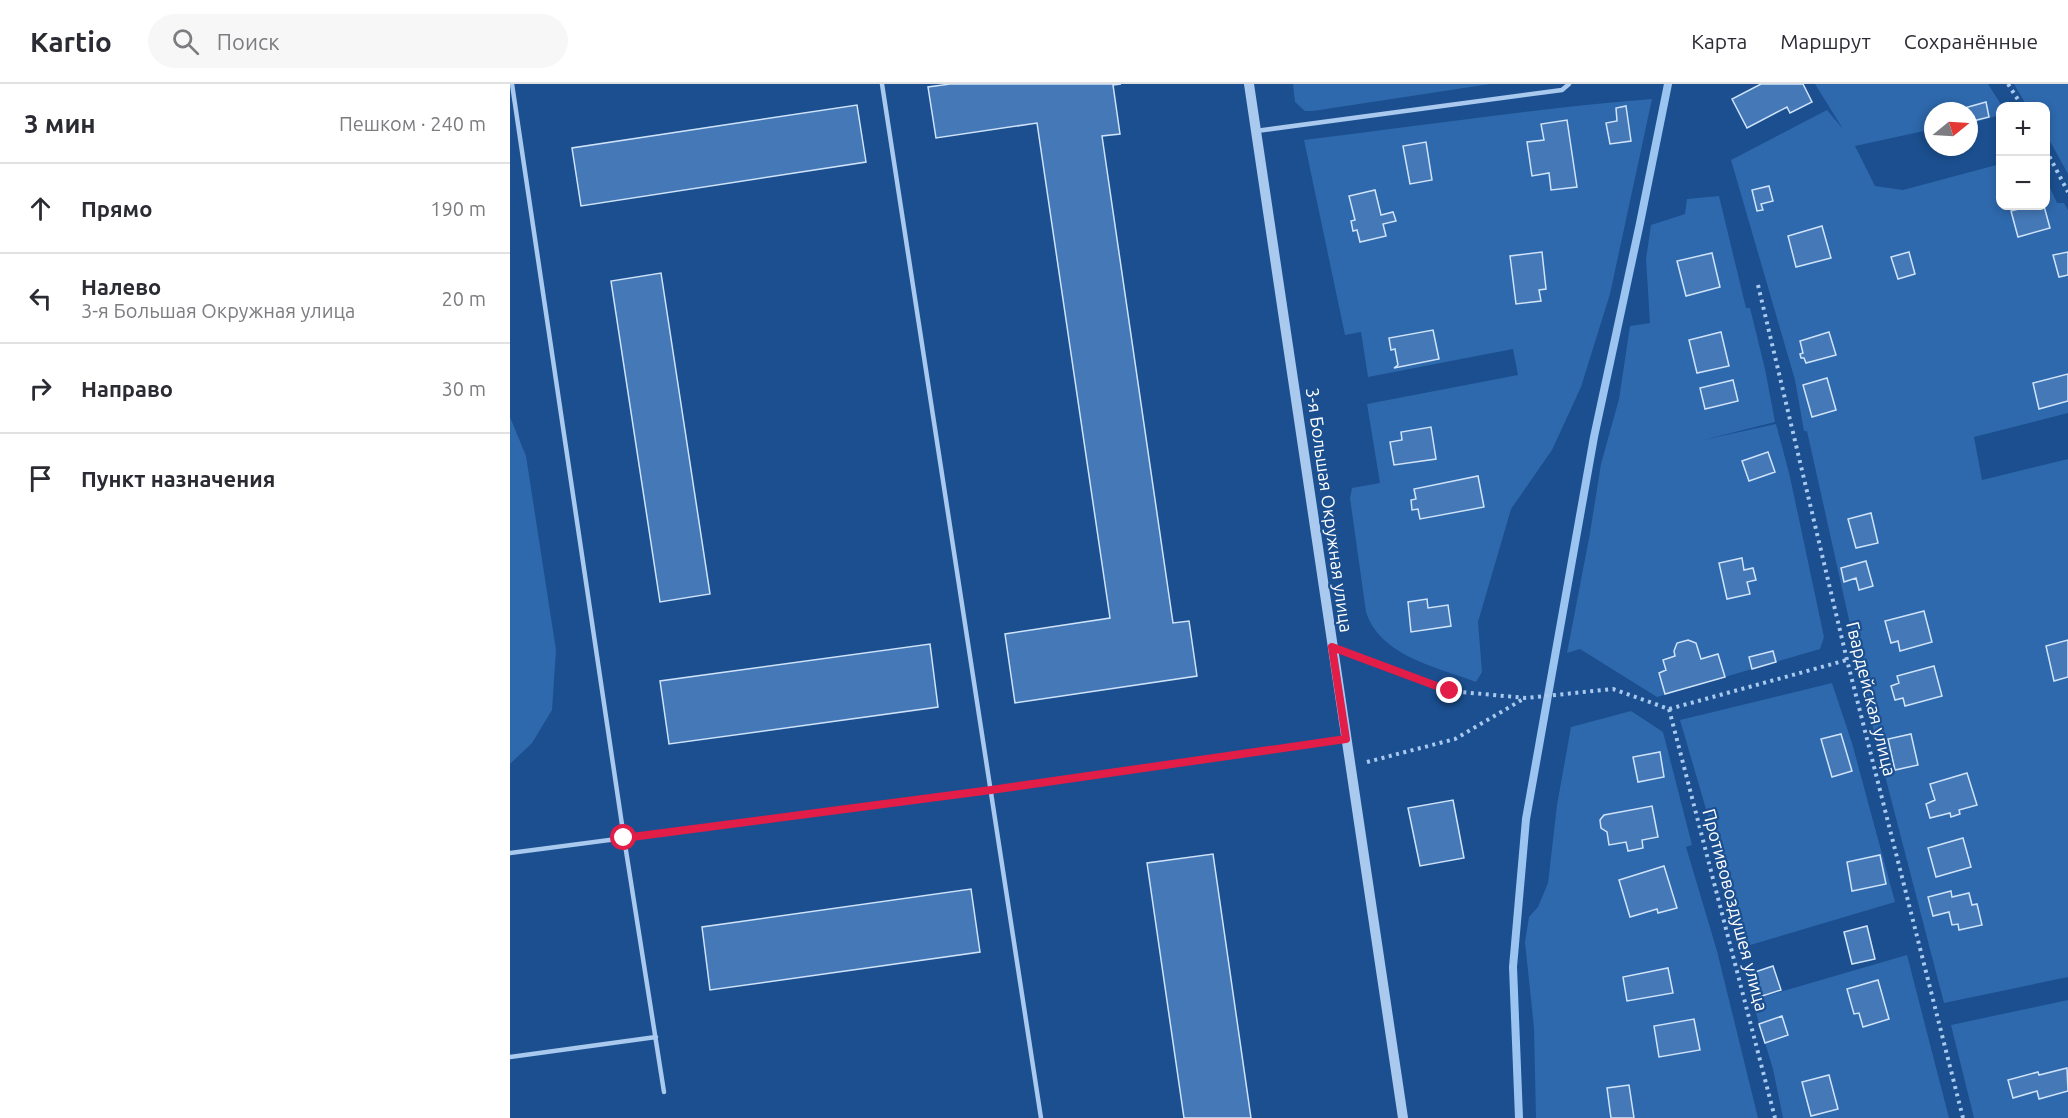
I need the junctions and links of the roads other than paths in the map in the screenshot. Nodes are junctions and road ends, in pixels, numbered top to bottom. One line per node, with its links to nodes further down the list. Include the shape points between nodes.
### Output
1 (512, 84): 8 (lane)
2 (882, 84): 7 (lane)
3 (1249, 84): 5 (street, 3-я Большая Окружная улица)
4 (1569, 84): 5 (lane, via 1562,90)
5 (1256, 131): 6 (street, 3-я Большая Окружная улица)
6 (1346, 739): 7 (lane); 14 (street, 3-я Большая Окружная улица)
7 (991, 790): 8 (lane); 13 (lane)
8 (624, 838): 9 (lane); 10 (lane)
9 (510, 854)
10 (656, 1037): 11 (lane); 12 (lane)
11 (510, 1057)
12 (664, 1092)
13 (1041, 1118)
14 (1403, 1118)

